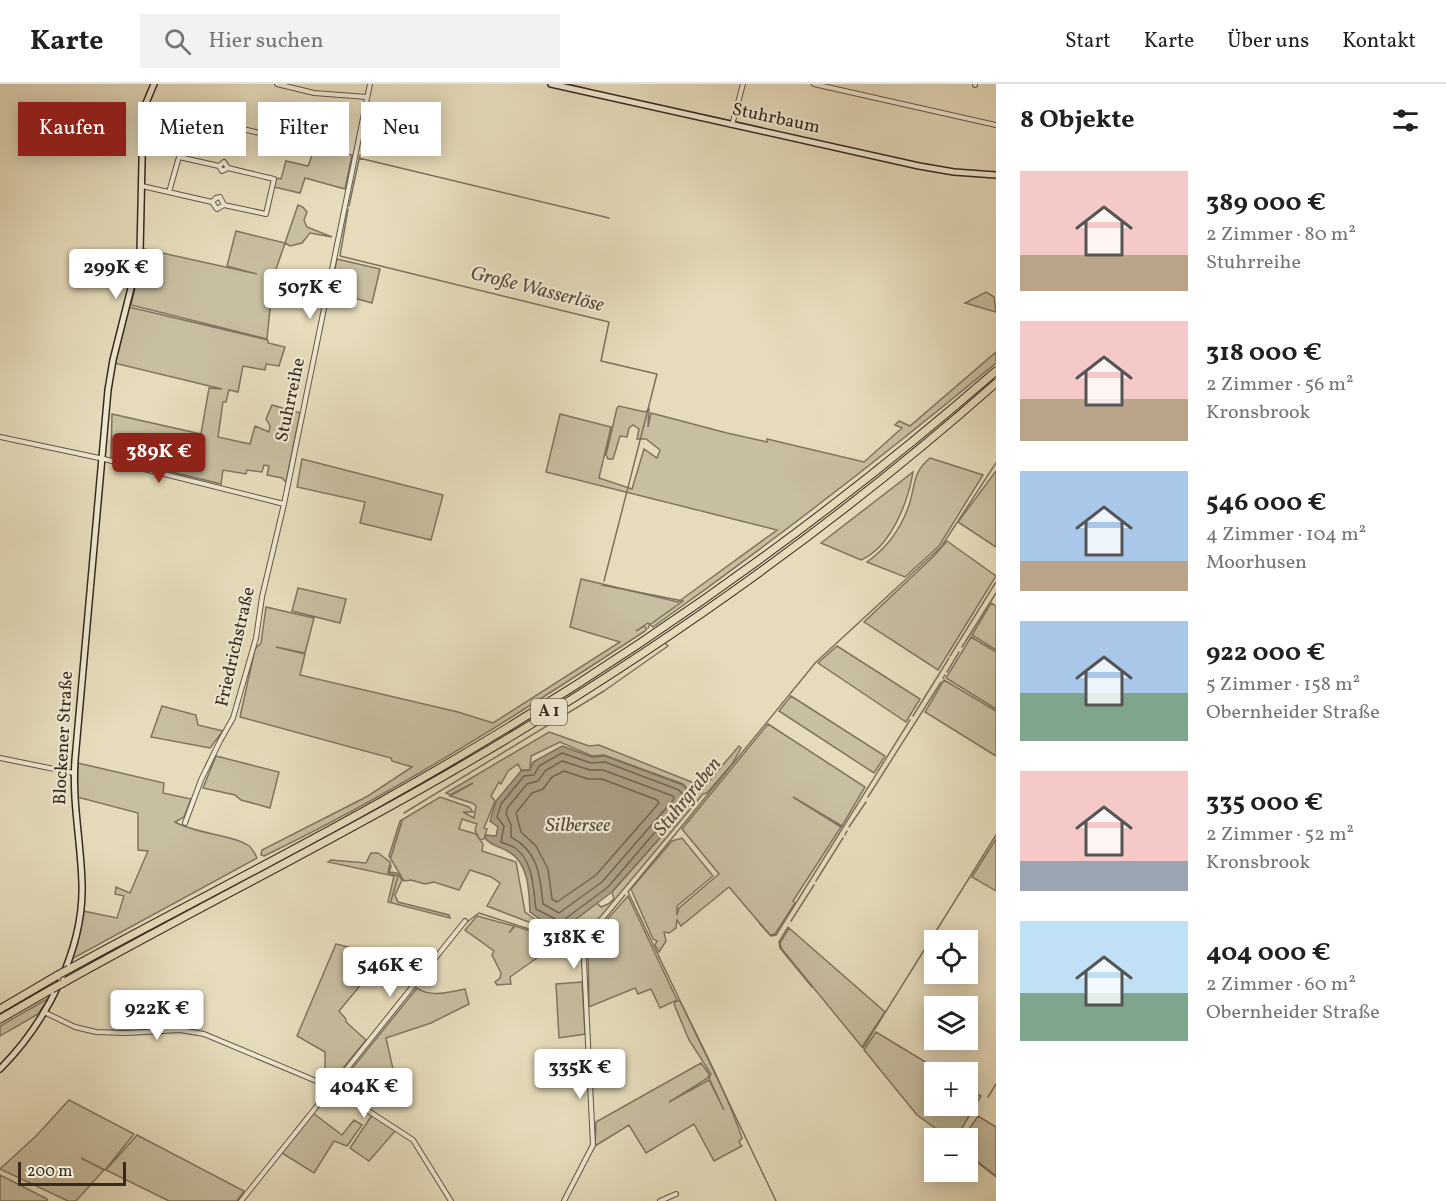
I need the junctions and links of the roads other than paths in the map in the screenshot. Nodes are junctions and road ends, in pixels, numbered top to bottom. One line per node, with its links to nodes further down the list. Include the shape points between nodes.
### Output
1 (154, 84): 8 (street, Blockener Straße)
2 (277, 84): 7 (street, via 314,93)
3 (369, 84): 7 (street, Stuhrreihe)
4 (551, 84): 9 (street, Stuhrbaum)
5 (743, 84): 9 (street)
6 (814, 84): 10 (street)
7 (367, 97): 21 (street, Stuhrreihe)
8 (147, 102)
9 (732, 124): 12 (street, Stuhrbaum, via 943,171)
10 (996, 125)
11 (143, 156): 13 (street, Blockener Straße)
12 (996, 175)
13 (142, 186): 14 (street); 20 (street, Blockener Straße, via 140,252 113,360)
14 (170, 192): 15 (street); 16 (street, via 179,157 219,165 224,162 228,168 274,179 266,214)
15 (212, 202): 16 (street, via 217,209); 16 (street, via 220,197)
16 (224, 205)
17 (996, 371): 27 (highway, A 1, bridge, via 772,550 585,679 383,801)
18 (996, 383): 29 (highway, A 1, bridge, via 777,557 590,686 387,808)
19 (0, 437): 20 (street)
20 (104, 459): 21 (street); 23 (street, Blockener Straße)
21 (284, 504): 24 (street, Friedrichstraße, via 256,638 233,718 201,780)
22 (0, 758): 23 (street)
23 (74, 773): 28 (street, Blockener Straße, via 82,904 65,969)
24 (185, 823)
25 (465, 921): 31 (street)
26 (589, 935): 35 (street, via 584,941 593,1145)
27 (0, 1009)
28 (44, 1012): 30 (street, Blockener Straße); 31 (street, via 96,1032 180,1030 204,1034)
29 (0, 1019)
30 (0, 1069)
31 (333, 1088): 33 (street); 34 (street, via 413,1140)
32 (676, 1194): 36 (street)
33 (241, 1201)
34 (452, 1201)
35 (564, 1201)
36 (660, 1201)

